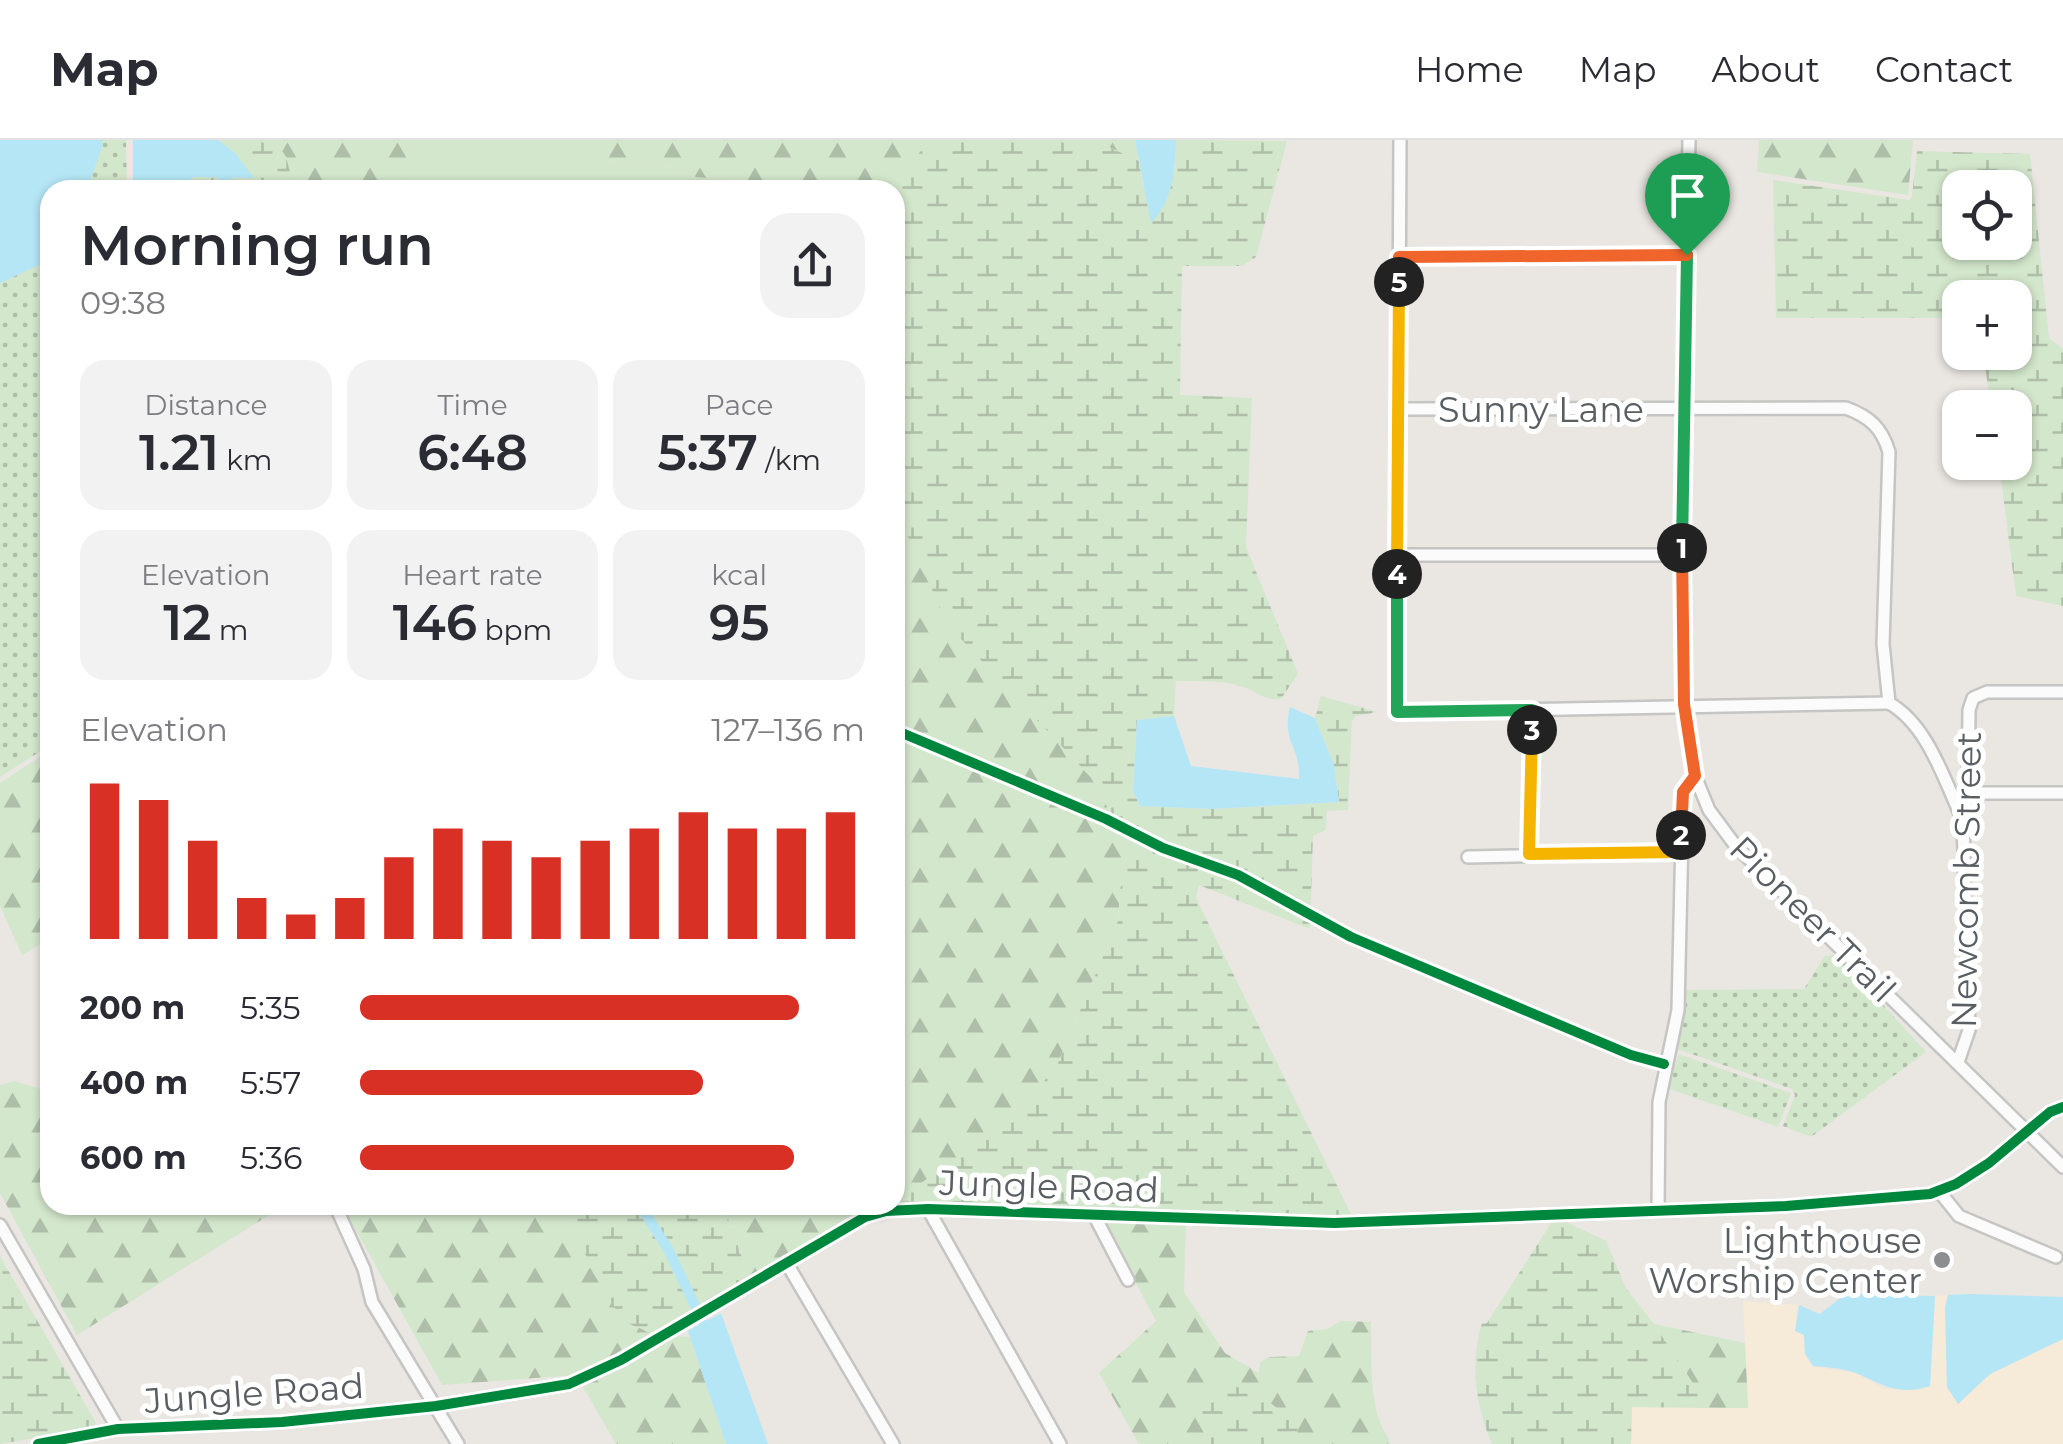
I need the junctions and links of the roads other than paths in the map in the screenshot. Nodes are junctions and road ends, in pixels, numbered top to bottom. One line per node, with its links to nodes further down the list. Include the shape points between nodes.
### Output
1 (1400, 140): 4 (street)
2 (1688, 140): 3 (street, Pioneer Trail)
3 (1687, 255): 4 (street); 6 (street, Pioneer Trail)
4 (1399, 257): 5 (street)
5 (1398, 409): 6 (street, Sunny Lane); 7 (street)
6 (1684, 410): 8 (street, Pioneer Trail); 10 (street, Sunny Lane, via 1846,408 1872,421 1884,438)
7 (1397, 555): 8 (street); 12 (street, via 1397,712)
8 (1682, 556): 11 (street, Pioneer Trail)
9 (2063, 692): 15 (street, Newcomb Street, via 1987,692 1973,698)
10 (1889, 703): 11 (street); 14 (street, via 1906,712 1925,740)
11 (1684, 704): 12 (street); 13 (street, Pioneer Trail)
12 (1532, 710): 19 (street)
13 (1695, 776): 18 (street, via 1683,792); 21 (street, Pioneer Trail, via 1735,845)
14 (1950, 793): 15 (street); 17 (street)
15 (1968, 793): 16 (street); 17 (street, Newcomb Street)
16 (2063, 793)
17 (1963, 820): 21 (street, Newcomb Street, via 1969,1030)
18 (1680, 852): 19 (street); 28 (street, via 1678,1010 1659,1102)
19 (1529, 854): 20 (street)
20 (1468, 857)
21 (1958, 1062): 23 (street, Pioneer Trail)
22 (2063, 1107): 23 (street)
23 (2026, 1130): 24 (street, Pioneer Trail); 25 (street, Jungle Road, via 1989,1163)
24 (2063, 1167)
25 (1940, 1191): 28 (street, Jungle Road); 33 (street, via 1959,1216)
26 (928, 1209): 27 (street, Jungle Road); 31 (street, Jungle Road); 41 (street)
27 (905, 1210)
28 (1658, 1210): 31 (street, Jungle Road, via 1334,1223)
29 (339, 1215): 36 (street, via 372,1302)
30 (869, 1215): 34 (street, Jungle Road)
31 (1094, 1215): 35 (street)
32 (0, 1225): 37 (street)
33 (2056, 1257)
34 (786, 1262): 36 (street, Jungle Road, via 570,1384); 40 (street)
35 (1128, 1280)
36 (436, 1406): 37 (street, Jungle Road); 39 (street)
37 (118, 1429): 38 (street, Jungle Road)
38 (38, 1444)
39 (458, 1444)
40 (893, 1444)
41 (1060, 1444)

